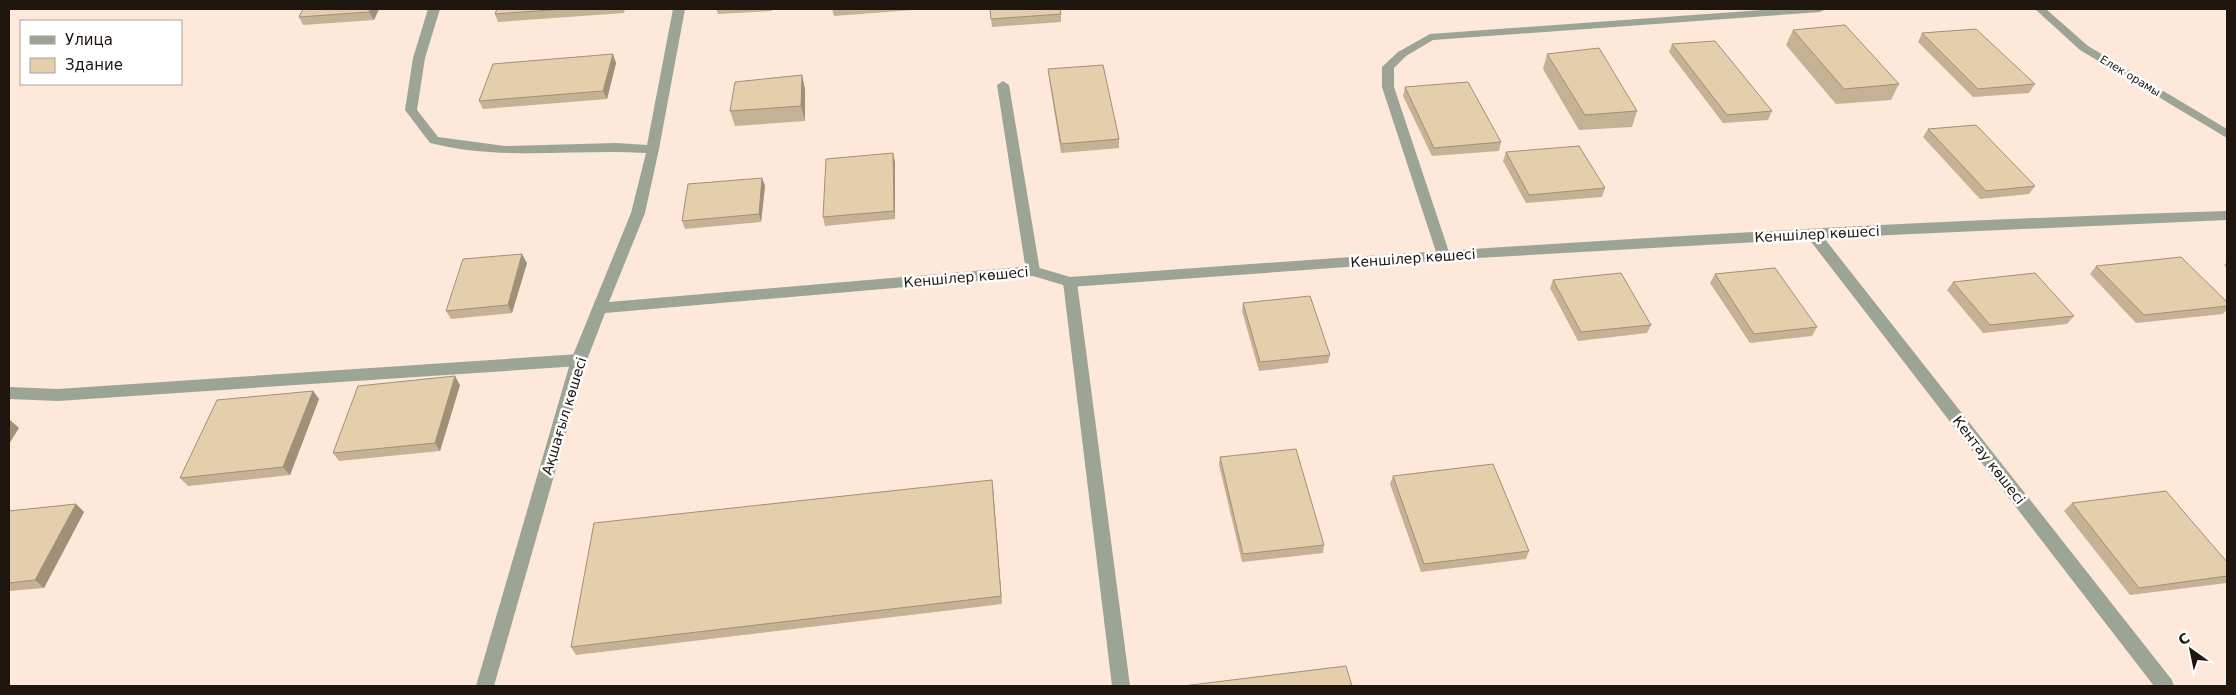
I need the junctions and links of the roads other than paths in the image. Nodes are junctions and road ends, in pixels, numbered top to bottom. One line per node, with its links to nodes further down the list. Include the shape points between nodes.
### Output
1 (434, 9): 7 (street, via 418,58 410,110 434,140 505,150)
2 (679, 9): 7 (street, Ақшағыл көшесі)
3 (1820, 9): 10 (street, via 1430,37 1402,54 1388,66 1388,87)
4 (2040, 9): 6 (street, Елек орамы, via 2084,48)
5 (1003, 85): 11 (street)
6 (2227, 134)
7 (653, 149): 13 (street, Ақшағыл көшесі, via 638,213)
8 (2227, 215): 9 (street, Кеншілер көшесі)
9 (1812, 234): 10 (street, Кеншілер көшесі); 18 (street, Кентау көшесі)
10 (1443, 255): 12 (street, Кеншілер көшесі)
11 (1034, 271): 12 (street, Кеншілер көшесі); 13 (street, Кеншілер көшесі)
12 (1070, 282): 17 (street)
13 (602, 308): 14 (street, Ақшағыл көшесі)
14 (579, 360): 15 (street, via 58,395); 16 (street, Ақшағыл көшесі)
15 (9, 393)
16 (485, 686)
17 (1121, 686)
18 (2165, 686)

